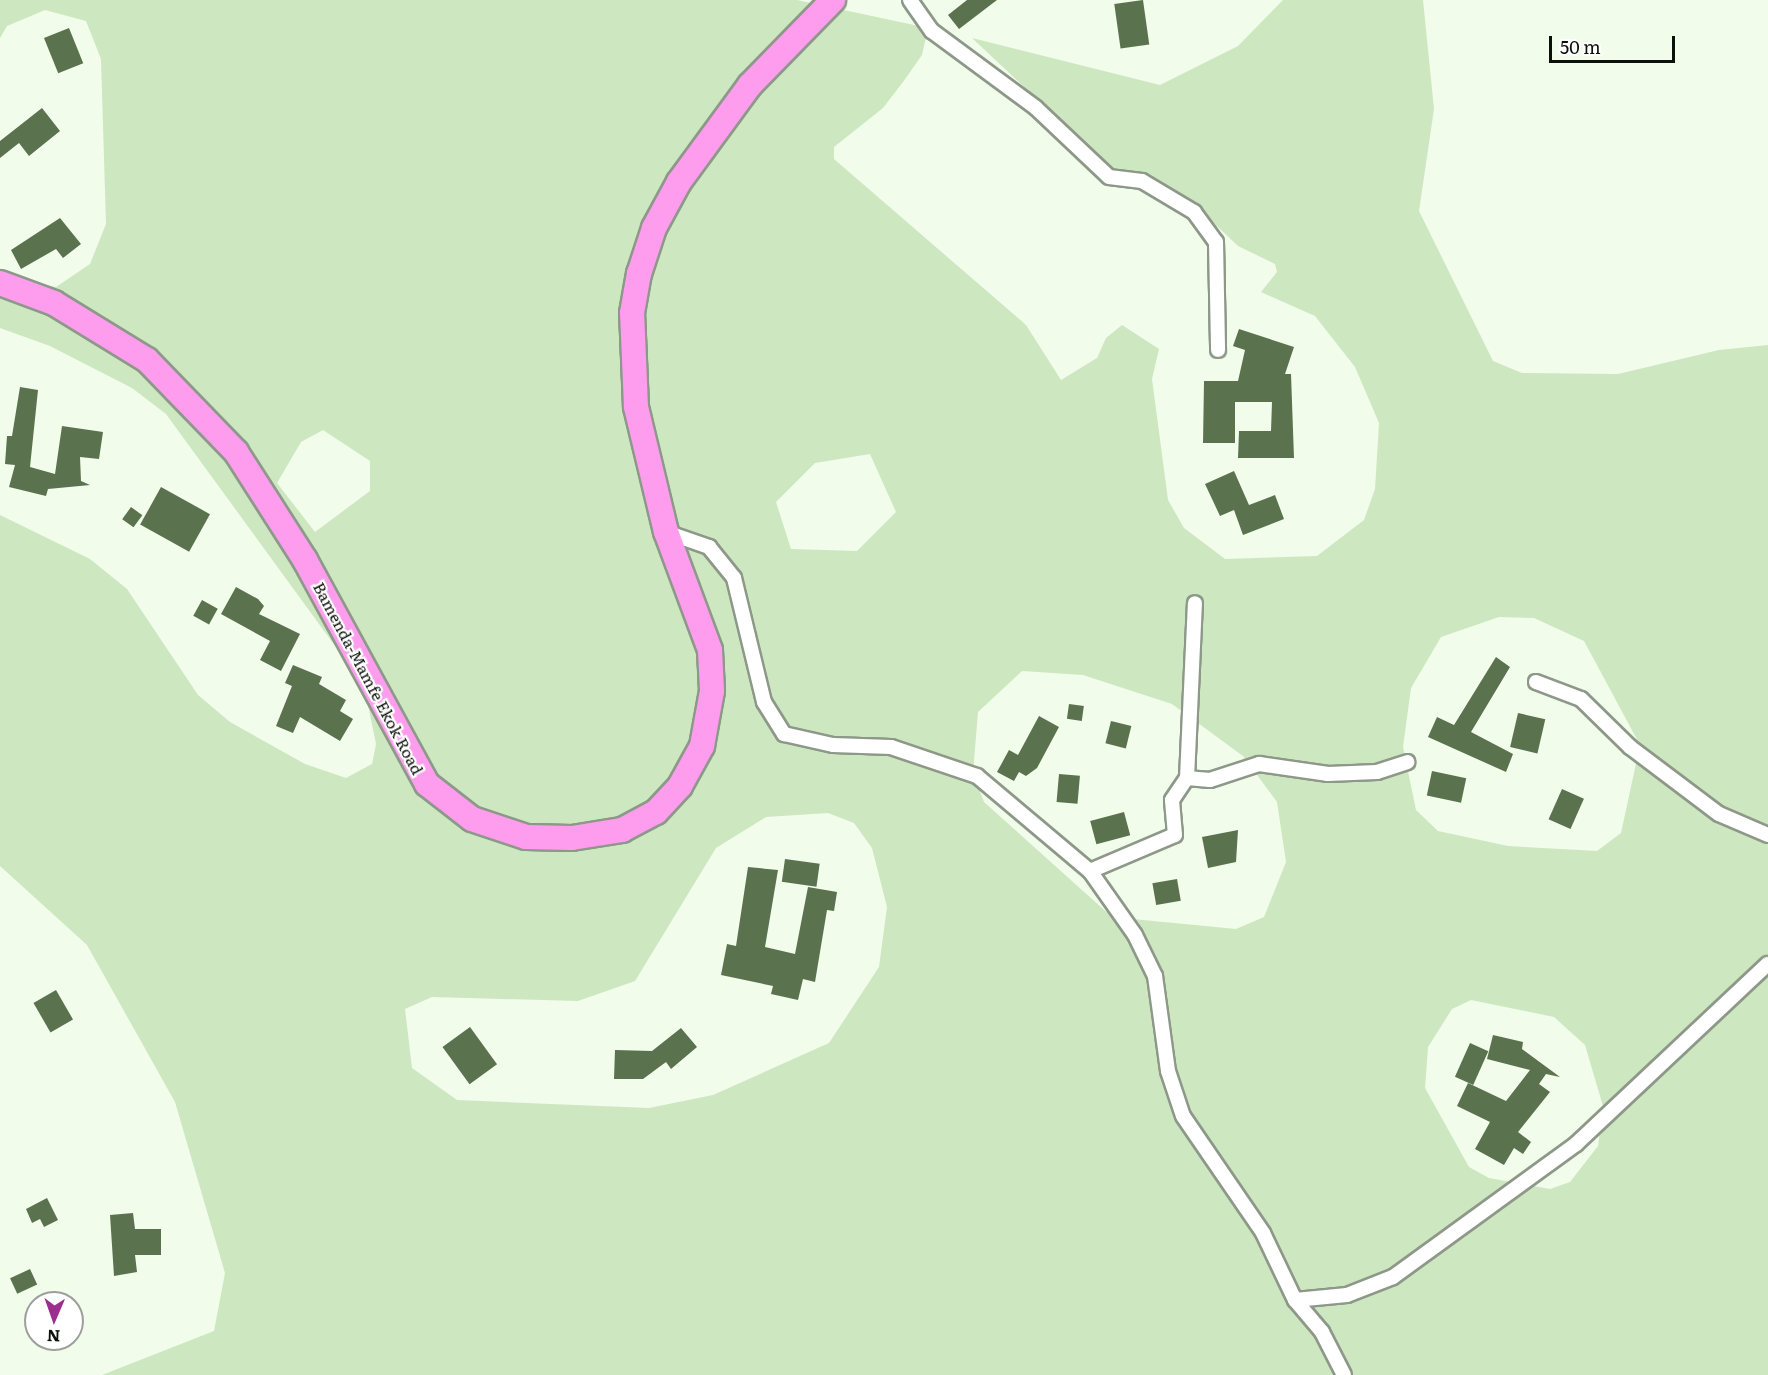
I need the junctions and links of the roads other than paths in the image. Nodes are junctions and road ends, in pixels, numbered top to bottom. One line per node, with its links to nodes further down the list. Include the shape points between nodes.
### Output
1 (833, 0): 5 (highway, Bamenda-Mamfe Ekok Road, via 750,85 680,182 654,228 632,313 632,363 636,407)
2 (910, 0): 4 (street, via 932,31 1036,108 1109,177 1142,181 1194,212 1216,242)
3 (0, 283): 5 (highway, Bamenda-Mamfe Ekok Road, via 54,303 123,343 147,360 228,443 305,560 412,761 427,784 472,819 526,837 572,838 622,830 656,812 680,786 702,746 712,691 710,650)
4 (1218, 350)
5 (666, 532): 11 (street, via 709,547 734,578 764,702 784,734 833,745 891,747 977,776)
6 (1195, 603): 9 (street)
7 (1536, 682): 10 (street, via 1581,699 1630,747 1719,814)
8 (1407, 762): 9 (street, via 1377,772 1328,774 1259,764 1210,780)
9 (1187, 778): 11 (street, via 1172,800 1175,835)
10 (1768, 835)
11 (1090, 871): 13 (street, via 1135,935 1155,976 1168,1071 1183,1116 1263,1233)
12 (1768, 963): 13 (street, via 1576,1144 1393,1277 1347,1295)
13 (1295, 1300): 14 (street, via 1322,1332)
14 (1344, 1375)

